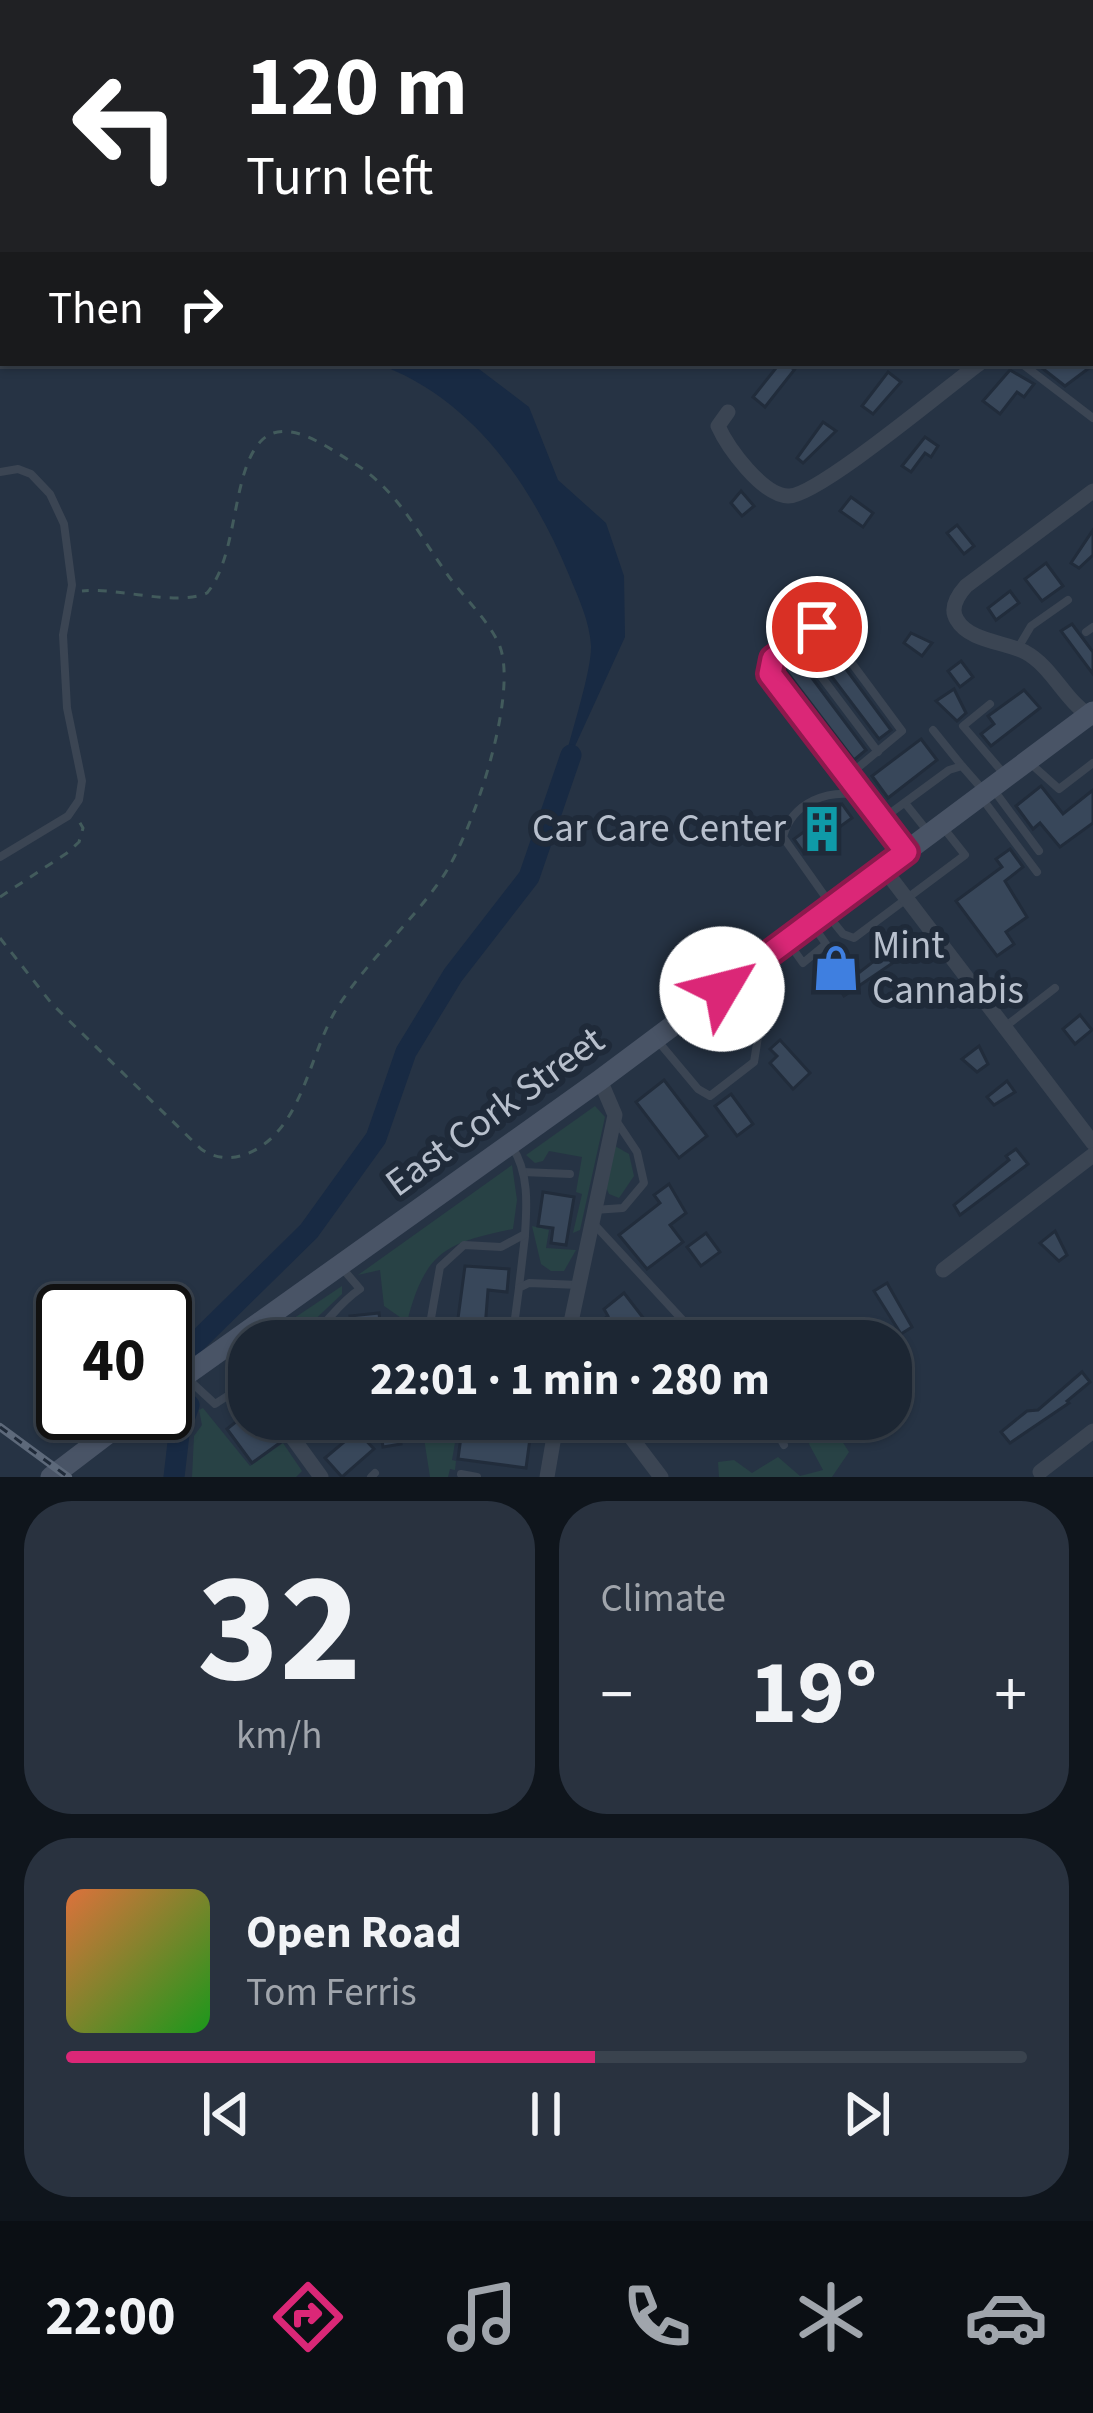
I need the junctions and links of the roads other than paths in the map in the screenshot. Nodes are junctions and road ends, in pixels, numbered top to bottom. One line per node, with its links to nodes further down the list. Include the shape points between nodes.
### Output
1 (970, 366): 3 (street, via 841,469 786,497 729,450 718,426)
2 (1025, 366): 4 (lane)
3 (728, 412)
4 (1093, 418)
5 (0, 472): 25 (lane, via 25,471 54,500 67,539 63,663 82,772 72,812)
6 (1093, 490): 9 (street, via 956,596 957,620 969,631)
7 (1068, 599): 9 (lane, via 1031,626)
8 (796, 643): 13 (lane); 13 (lane, via 817,627 828,631 902,731); 17 (lane, via 773,659 770,674)
9 (1018, 650): 11 (street)
10 (990, 704): 18 (lane, via 963,726)
11 (1091, 715): 14 (street, East Cork Street)
12 (934, 730): 16 (lane)
13 (878, 752): 17 (lane)
14 (1034, 756): 15 (lane, via 1059,789); 18 (street, East Cork Street)
15 (1093, 763)
16 (962, 766): 18 (lane); 20 (lane)
17 (849, 775): 19 (lane)
18 (991, 788): 22 (street, East Cork Street); 23 (lane); 27 (lane)
19 (862, 796): 21 (lane); 29 (lane, via 821,795 792,817 783,837)
20 (904, 803): 21 (lane); 22 (lane)
21 (881, 820): 24 (lane)
22 (936, 830): 24 (street, East Cork Street); 28 (lane, via 964,855)
23 (1039, 851)
24 (906, 852): 26 (street, East Cork Street)
25 (0, 857)
26 (884, 868): 28 (street); 29 (street, East Cork Street)
27 (1037, 872)
28 (906, 898): 29 (lane, via 854,938); 32 (street)
29 (826, 922): 31 (street, East Cork Street)
30 (1054, 988): 32 (lane)
31 (722, 989): 33 (street, East Cork Street); 33 (lane, via 758,1036 754,1062 710,1096)
32 (1005, 1027): 36 (street)
33 (656, 1039): 34 (street, East Cork Street)
34 (600, 1080): 35 (street); 37 (street, East Cork Street)
35 (614, 1118): 41 (street); 41 (lane, via 637,1152 644,1183 623,1208)
36 (1093, 1143)
37 (511, 1145): 39 (lane); 43 (street, East Cork Street)
38 (1093, 1155): 44 (street)
39 (523, 1172): 40 (lane); 42 (lane)
40 (570, 1174)
41 (593, 1216): 45 (street); 51 (lane)
42 (525, 1234): 46 (lane); 48 (lane, via 501,1247 464,1245 440,1267)
43 (341, 1267): 47 (lane, via 360,1289); 52 (street, East Cork Street)
44 (943, 1270)
45 (580, 1285): 46 (lane); 50 (street)
46 (519, 1288): 49 (lane)
47 (326, 1320)
48 (431, 1320)
49 (515, 1320)
50 (572, 1320)
51 (684, 1320)
52 (227, 1346): 53 (street, East Cork Street)
53 (192, 1370)
54 (192, 1383): 55 (lane, via 215,1404)
55 (228, 1394)
56 (1093, 1431): 64 (street)
57 (100, 1440): 65 (street)
58 (294, 1440): 66 (street)
59 (553, 1440): 68 (street)
60 (633, 1440): 69 (street)
61 (782, 1440): 62 (lane)
62 (784, 1444)
63 (461, 1474): 67 (lane)
64 (1037, 1475)
65 (52, 1477)
66 (321, 1477)
67 (477, 1477)
68 (547, 1477)
69 (661, 1477)

